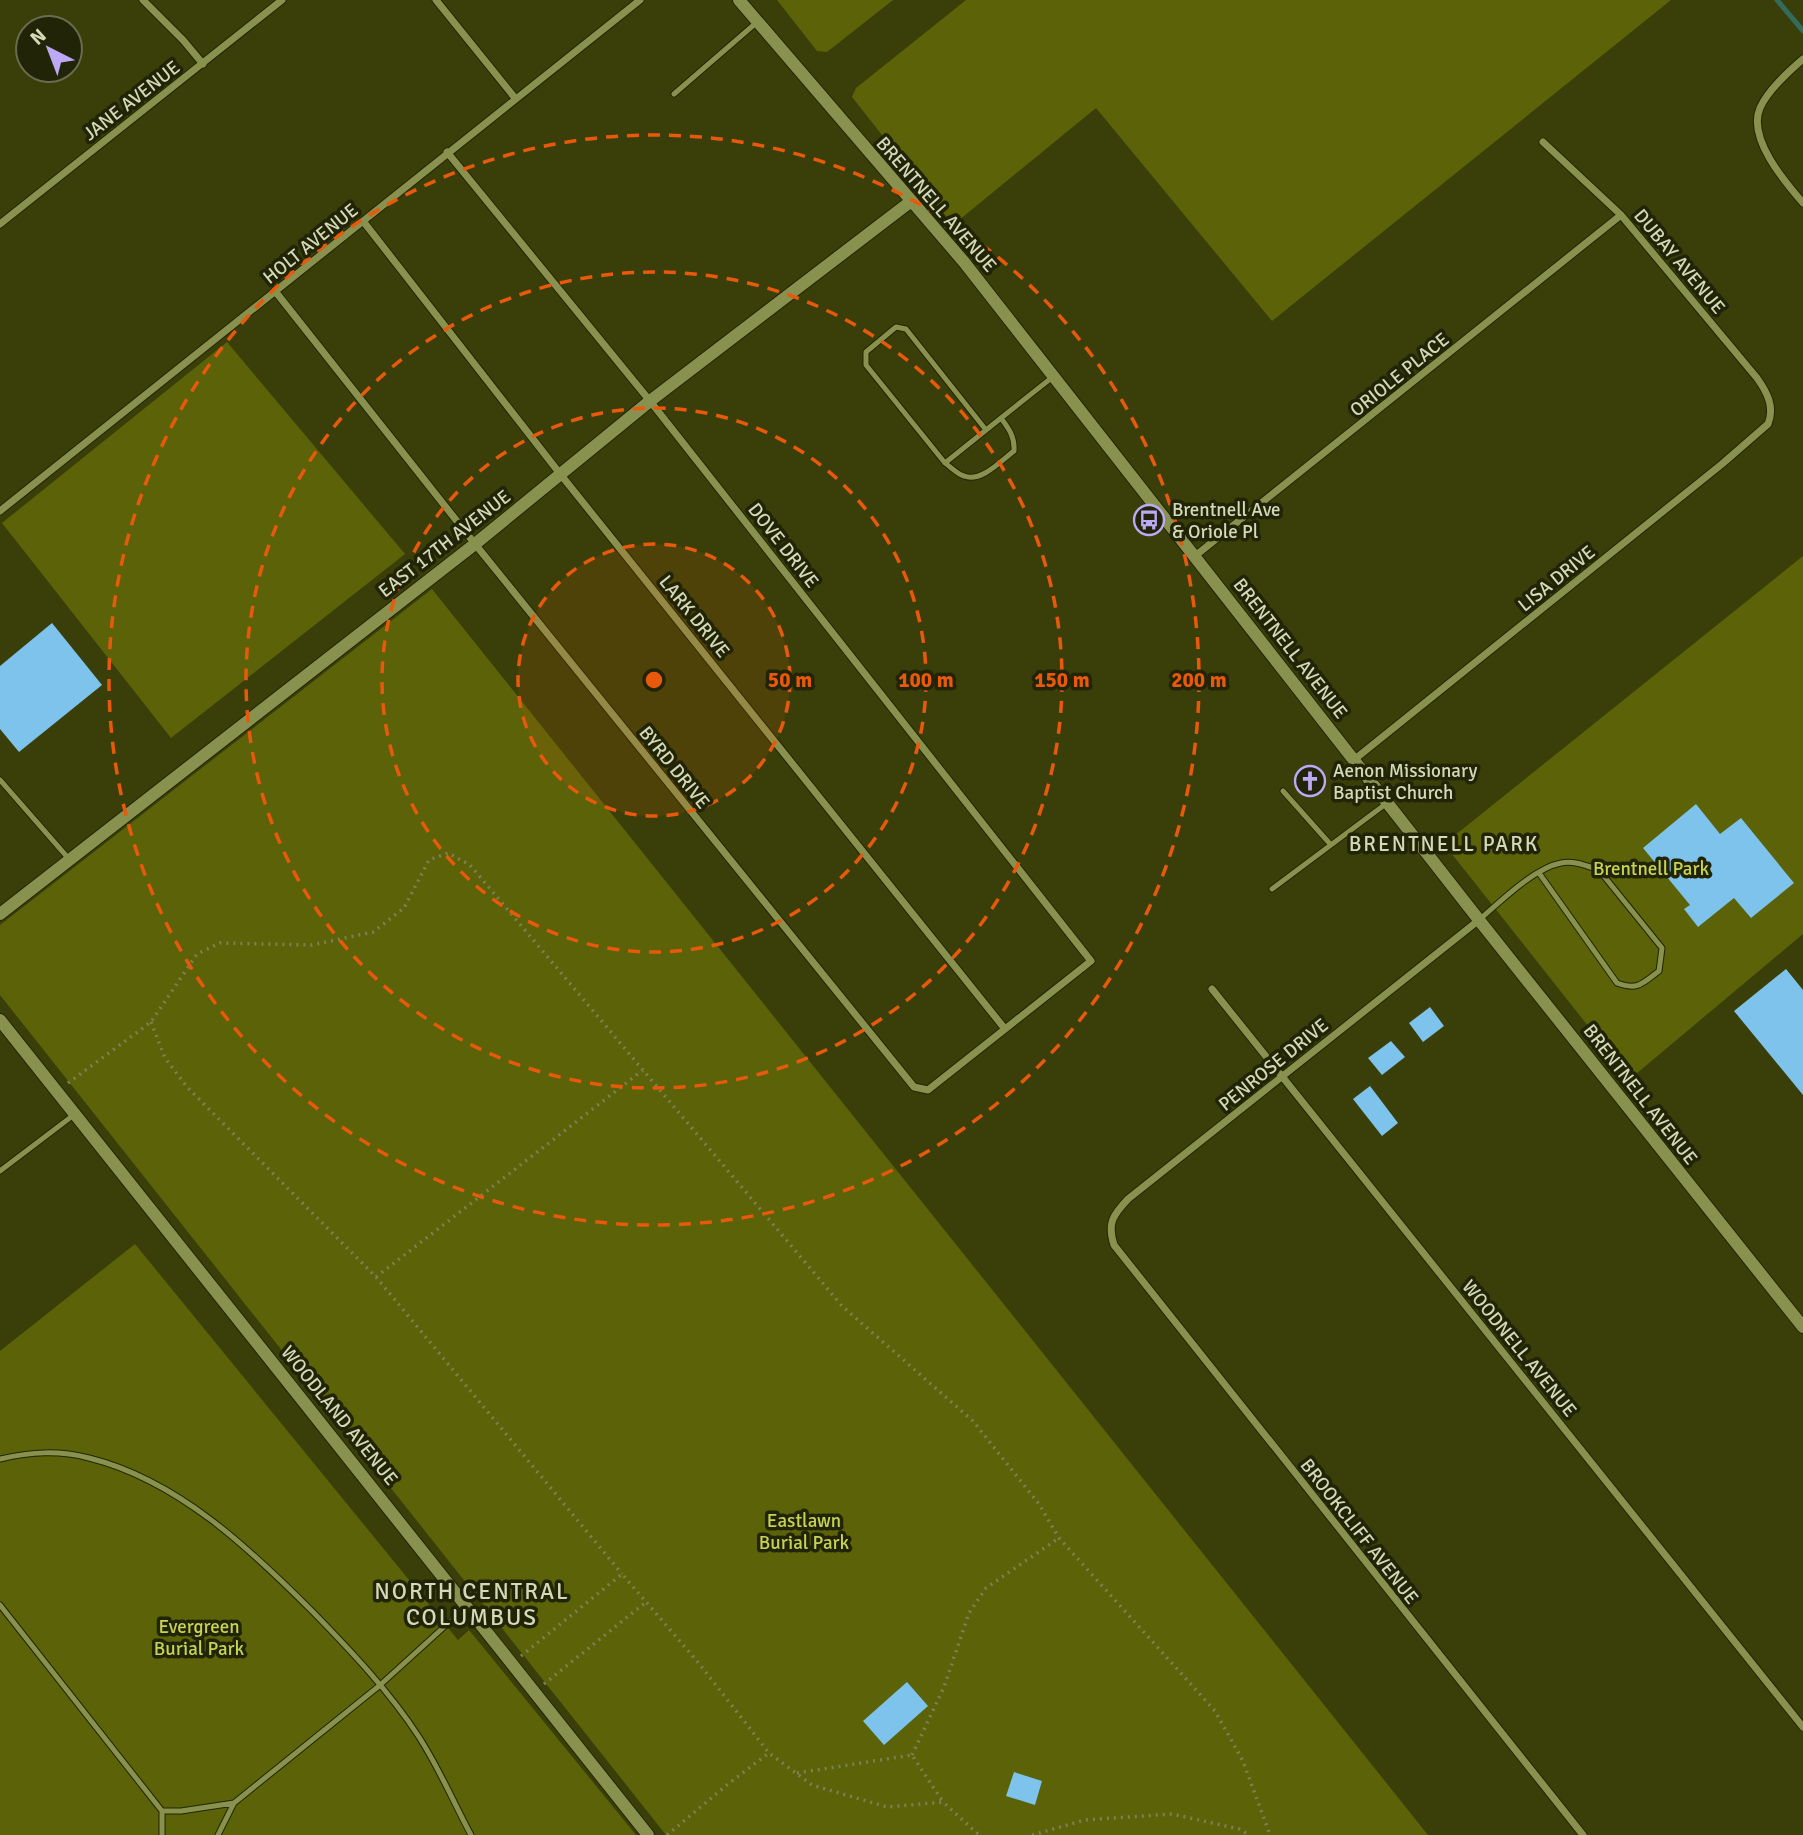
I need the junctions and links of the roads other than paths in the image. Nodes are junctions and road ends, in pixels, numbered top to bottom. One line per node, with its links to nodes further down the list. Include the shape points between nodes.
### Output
1 (142, 0): 8 (street)
2 (282, 0): 8 (street, JANE AVENUE)
3 (436, 0): 10 (street)
4 (640, 0): 10 (street, HOLT AVENUE)
5 (739, 0): 6 (street, BRENTNELL AVENUE)
6 (757, 22): 9 (lane); 13 (street, BRENTNELL AVENUE)
7 (1803, 60): 14 (street, via 1760,106 1758,115 1760,139 1780,176)
8 (203, 64): 17 (street, JANE AVENUE)
9 (674, 94)
10 (515, 98): 12 (street, HOLT AVENUE)
11 (1543, 142): 15 (street, DUBAY AVENUE)
12 (447, 152): 16 (street, HOLT AVENUE); 20 (street, DOVE DRIVE)
13 (910, 202): 19 (street, BRENTNELL AVENUE); 20 (street, EAST 17TH AVENUE)
14 (1803, 203)
15 (1621, 215): 21 (street, DUBAY AVENUE, via 1757,378 1769,395); 28 (street, ORIOLE PLACE)
16 (363, 220): 18 (street, HOLT AVENUE); 25 (street, LARK DRIVE)
17 (0, 224)
18 (275, 292): 26 (street, HOLT AVENUE); 27 (street, BYRD DRIVE)
19 (1054, 376): 22 (lane); 28 (street, BRENTNELL AVENUE)
20 (650, 401): 25 (street, EAST 17TH AVENUE); 39 (street, DOVE DRIVE)
21 (1771, 416): 29 (street, LISA DRIVE, via 1768,424 1722,464)
22 (1000, 418): 23 (lane); 24 (lane, via 1015,442 1014,451 971,478)
23 (986, 430): 24 (lane); 24 (lane, via 906,329 896,327 866,352 866,365)
24 (945, 463)
25 (561, 475): 27 (street, EAST 17TH AVENUE); 42 (street, LARK DRIVE)
26 (0, 511)
27 (475, 544): 34 (street, EAST 17TH AVENUE); 42 (street, BYRD DRIVE, via 914,1087 928,1090)
28 (1195, 556): 29 (street, BRENTNELL AVENUE)
29 (1355, 760): 32 (street, BRENTNELL AVENUE)
30 (0, 780): 34 (lane)
31 (1283, 791): 33 (lane)
32 (1388, 803): 33 (lane); 38 (street, BRENTNELL AVENUE)
33 (1331, 845): 36 (lane)
34 (70, 860): 37 (street, EAST 17TH AVENUE)
35 (1539, 873): 35 (lane, via 1561,862 1599,870 1662,948 1659,971 1630,988 1617,983); 38 (lane)
36 (1272, 889)
37 (0, 914)
38 (1479, 920): 43 (street, PENROSE DRIVE); 47 (street, BRENTNELL AVENUE)
39 (1091, 961): 42 (street, BYRD DRIVE)
40 (1212, 989): 43 (street, WOODNELL AVENUE)
41 (0, 1020): 44 (street, WOODLAND AVENUE)
42 (1005, 1029)
43 (1283, 1077): 46 (street, PENROSE DRIVE, via 1128,1199 1115,1213 1110,1231); 52 (street, WOODNELL AVENUE)
44 (75, 1114): 45 (lane); 50 (street, WOODLAND AVENUE)
45 (0, 1171)
46 (1114, 1245): 59 (street, BROOKCLIFF AVENUE)
47 (1803, 1327)
48 (0, 1459): 51 (lane, via 34,1451 88,1457 151,1481 266,1565 355,1655)
49 (0, 1605): 54 (lane)
50 (467, 1607): 51 (lane); 58 (street, WOODLAND AVENUE)
51 (379, 1686): 53 (lane); 57 (lane, via 419,1737)
52 (1803, 1727)
53 (233, 1803): 54 (lane); 56 (lane)
54 (162, 1811): 55 (lane)
55 (162, 1835)
56 (218, 1835)
57 (471, 1835)
58 (648, 1835)
59 (1583, 1835)

